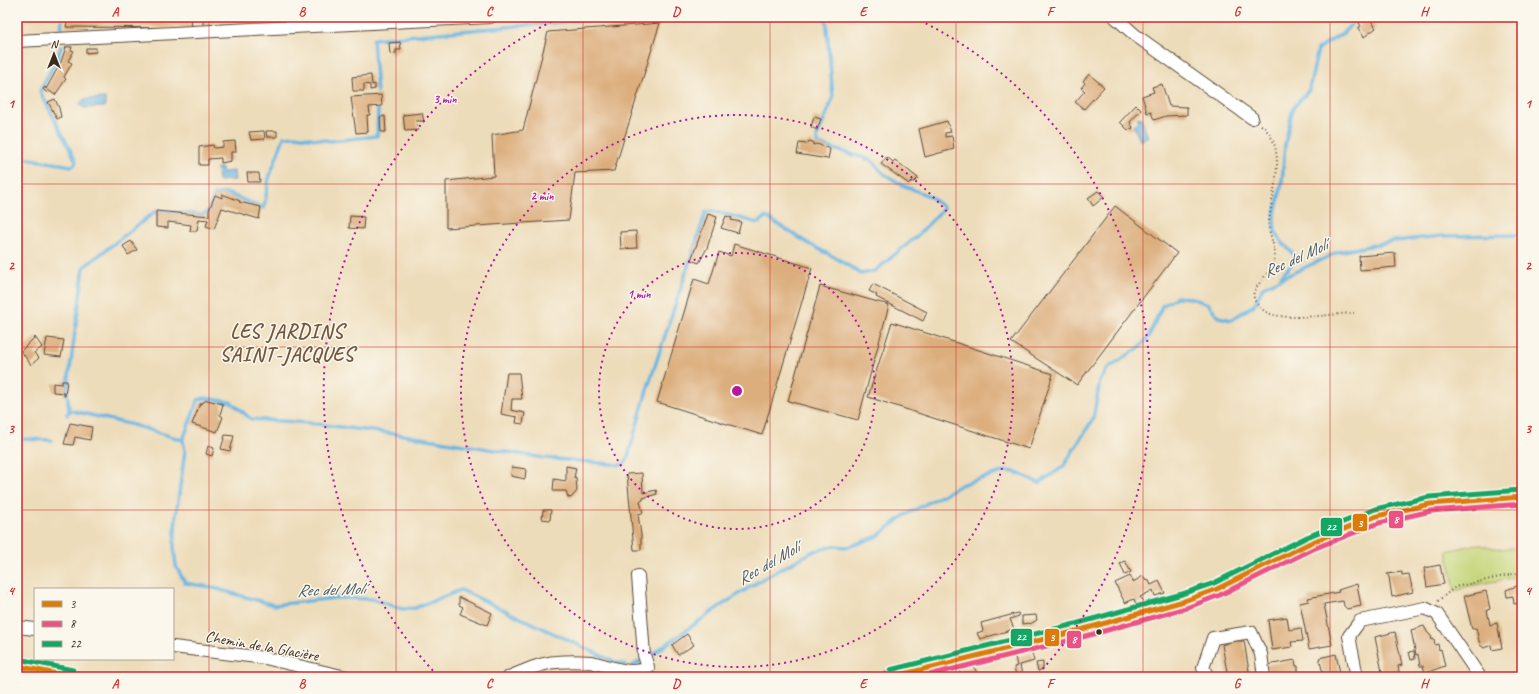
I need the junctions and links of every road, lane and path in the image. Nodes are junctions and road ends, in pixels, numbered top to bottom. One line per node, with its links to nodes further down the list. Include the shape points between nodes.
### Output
1 (490, 17): 3 (street)
2 (1115, 17): 4 (street, via 1135,35)
3 (17, 41)
4 (1252, 118): 5 (path, via 1268,131 1274,140 1277,165 1268,223 1274,261 1254,291 1254,298 1262,309 1274,315)
5 (1354, 313)
6 (1522, 497): 18 (main road, via 1430,504 1377,516 1310,543 1218,589 1184,601 1077,631)
7 (1522, 572): 9 (path, via 1455,587 1435,604)
8 (638, 576): 17 (street, via 648,667 640,671 619,670 590,662 556,662 536,666)
9 (1425, 608): 20 (street, via 1360,621 1349,636); 21 (street, via 1437,614)
10 (17, 627): 11 (street)
11 (34, 629)
12 (174, 647): 16 (street, Chemin de la Glacière, via 265,658)
13 (17, 666): 15 (main road)
14 (1206, 673): 19 (street, via 1213,638 1251,632 1261,654)
15 (72, 677)
16 (346, 677)
17 (509, 677)
18 (892, 677)
19 (1264, 677)
20 (1357, 677)
21 (1480, 677)

